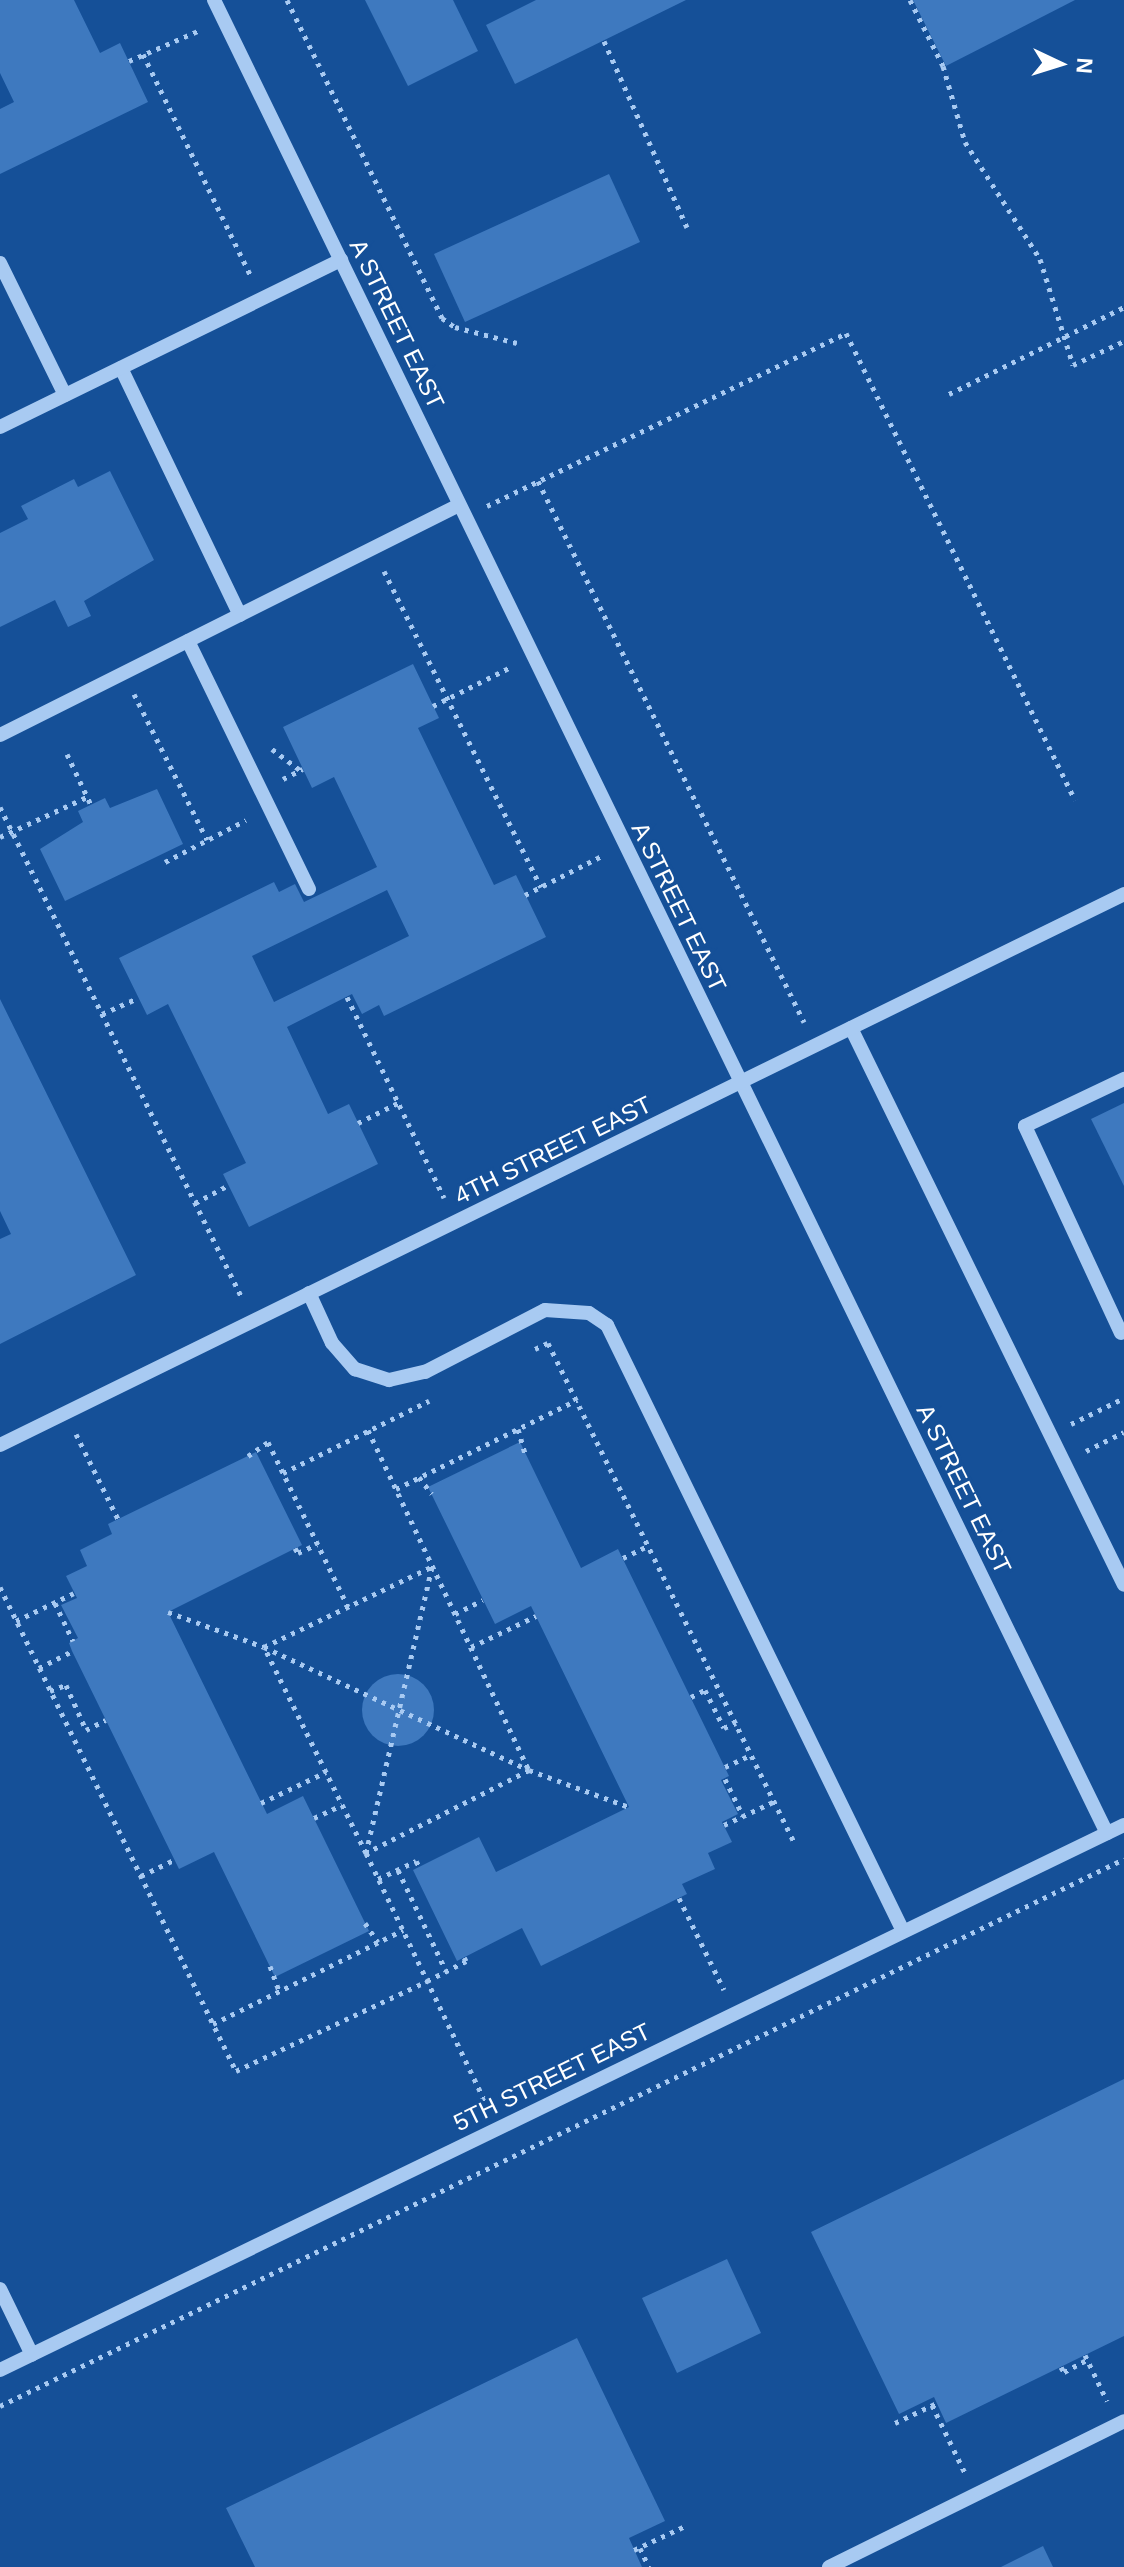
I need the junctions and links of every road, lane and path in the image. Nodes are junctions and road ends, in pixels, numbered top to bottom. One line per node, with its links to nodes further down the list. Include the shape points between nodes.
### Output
1 (214, 0): 4 (street, A STREET EAST)
2 (287, 0): 15 (path, via 442,318 455,327)
3 (910, 0): 13 (path, via 943,66 965,142 1040,259)
4 (223, 17): 6 (path); 9 (street, A STREET EAST)
5 (604, 41): 8 (path)
6 (143, 54): 7 (path); 11 (path)
7 (129, 61)
8 (687, 227)
9 (341, 260): 11 (street); 21 (street, A STREET EAST)
10 (0, 263): 18 (street)
11 (262, 299): 16 (street)
12 (1124, 307): 13 (path)
13 (1062, 338): 14 (path, via 1073,365); 17 (path)
14 (1124, 341)
15 (517, 343)
16 (121, 368): 18 (street); 23 (street)
17 (949, 394)
18 (65, 395): 19 (street)
19 (0, 427)
20 (538, 481): 21 (path); 32 (path, via 846,333); 49 (path)
21 (462, 511): 22 (street); 25 (street, A STREET EAST)
22 (373, 548): 23 (street); 27 (path)
23 (240, 615): 24 (street)
24 (188, 641): 26 (street); 35 (street)
25 (533, 657): 27 (path); 39 (street, A STREET EAST)
26 (124, 673): 29 (street); 38 (path)
27 (447, 699): 28 (path); 41 (path)
28 (433, 706)
29 (0, 735)
30 (67, 754): 31 (path)
31 (87, 797): 33 (path); 36 (path)
32 (1075, 800)
33 (91, 805)
34 (0, 807): 36 (path)
35 (270, 808): 38 (path); 42 (street)
36 (12, 832): 37 (path); 47 (path)
37 (0, 837)
38 (207, 840): 40 (path)
39 (624, 845): 41 (path); 51 (street, A STREET EAST)
40 (165, 862)
41 (541, 887): 44 (path)
42 (309, 889)
43 (1124, 894): 48 (street, 4TH STREET EAST)
44 (525, 895)
45 (347, 997): 52 (path)
46 (138, 998): 47 (path)
47 (102, 1014): 55 (path)
48 (851, 1028): 49 (street, 4TH STREET EAST); 68 (street)
49 (816, 1046): 51 (street, 4TH STREET EAST)
50 (1124, 1079): 59 (street, via 1025,1126)
51 (740, 1083): 56 (street, 4TH STREET EAST); 116 (street, A STREET EAST)
52 (398, 1103): 53 (path); 56 (path)
53 (358, 1123)
54 (229, 1185): 55 (path)
55 (195, 1203): 58 (path)
56 (455, 1222): 57 (street, 4TH STREET EAST)
57 (309, 1293): 58 (street, 4TH STREET EAST); 128 (street, via 332,1343 355,1369 389,1380 425,1372 545,1310 589,1313 607,1325)
58 (253, 1321): 64 (street, 4TH STREET EAST)
59 (1121, 1333)
60 (521, 1356): 63 (path, via 548,1343)
61 (438, 1396): 66 (path)
62 (1124, 1398): 68 (path)
63 (577, 1400): 65 (path); 79 (path)
64 (65, 1412): 69 (street, 4TH STREET EAST); 77 (path)
65 (518, 1429): 70 (path); 74 (path)
66 (368, 1430): 73 (path); 75 (path)
67 (1124, 1432): 72 (path)
68 (1050, 1435): 72 (street)
69 (0, 1445)
70 (525, 1453)
71 (248, 1456): 73 (path, via 268,1442)
72 (1063, 1462): 83 (street)
73 (283, 1473): 78 (path)
74 (419, 1477): 75 (path); 76 (path)
75 (396, 1489): 82 (path)
76 (432, 1494)
77 (118, 1519)
78 (317, 1544): 80 (path, via 298,1553); 88 (path)
79 (648, 1546): 81 (path); 102 (path)
80 (295, 1548)
81 (623, 1558)
82 (433, 1566): 88 (path); 90 (path); 100 (path)
83 (1124, 1585)
84 (0, 1587): 92 (path)
85 (74, 1593): 87 (path)
86 (483, 1600): 90 (path)
87 (55, 1603): 92 (path); 93 (path)
88 (348, 1607): 94 (path)
89 (168, 1612): 94 (path)
90 (455, 1614): 95 (path)
91 (536, 1616): 95 (path)
92 (16, 1621): 97 (path)
93 (73, 1641)
94 (264, 1647): 100 (path); 106 (path)
95 (471, 1647): 105 (path)
96 (72, 1651): 97 (path)
97 (39, 1668): 98 (path)
98 (50, 1691): 101 (path, via 66,1685 86,1730); 123 (path)
99 (691, 1697): 102 (path, via 705,1690 724,1728)
100 (399, 1710): 105 (path); 118 (path)
101 (106, 1720)
102 (736, 1723): 103 (path)
103 (751, 1755): 104 (path); 108 (path)
104 (725, 1767)
105 (529, 1770): 111 (path); 118 (path)
106 (326, 1772): 109 (path); 110 (path)
107 (725, 1779): 112 (path)
108 (775, 1801): 112 (path); 117 (path)
109 (261, 1803)
110 (342, 1805): 113 (path); 118 (path)
111 (629, 1807)
112 (743, 1816): 114 (path)
113 (314, 1818)
114 (724, 1825)
115 (1124, 1825): 116 (street, 5TH STREET EAST)
116 (1107, 1833): 128 (street, 5TH STREET EAST)
117 (794, 1842)
118 (366, 1853): 124 (path)
119 (1124, 1859): 138 (path)
120 (174, 1860): 123 (path)
121 (419, 1866): 122 (path, via 416,1861)
122 (398, 1870): 124 (path); 132 (path)
123 (141, 1876): 136 (path)
124 (378, 1879): 127 (path)
125 (679, 1898): 135 (path)
126 (365, 1923): 129 (path)
127 (403, 1930): 129 (path); 133 (path)
128 (903, 1931): 135 (street, 5TH STREET EAST)
129 (378, 1942): 134 (path)
130 (464, 1957): 132 (path, via 466,1961)
131 (270, 1966): 134 (path)
132 (446, 1971): 133 (path)
133 (427, 1981): 136 (path, via 236,2071); 137 (path)
134 (279, 1991): 136 (path)
135 (735, 2013): 137 (street, 5TH STREET EAST)
136 (213, 2024)
137 (498, 2129): 138 (path); 140 (street, 5TH STREET EAST)
138 (512, 2157): 143 (path)
139 (0, 2289): 140 (street)
140 (32, 2355): 142 (street, 5TH STREET EAST)
141 (1061, 2367): 144 (path, via 1064,2372 1086,2358)
142 (0, 2370)
143 (0, 2406)
144 (1121, 2422): 146 (street)
145 (895, 2423): 146 (path, via 934,2404)
146 (975, 2495): 149 (street)
147 (685, 2526): 148 (path, via 637,2549)
148 (649, 2567)
149 (829, 2567)

